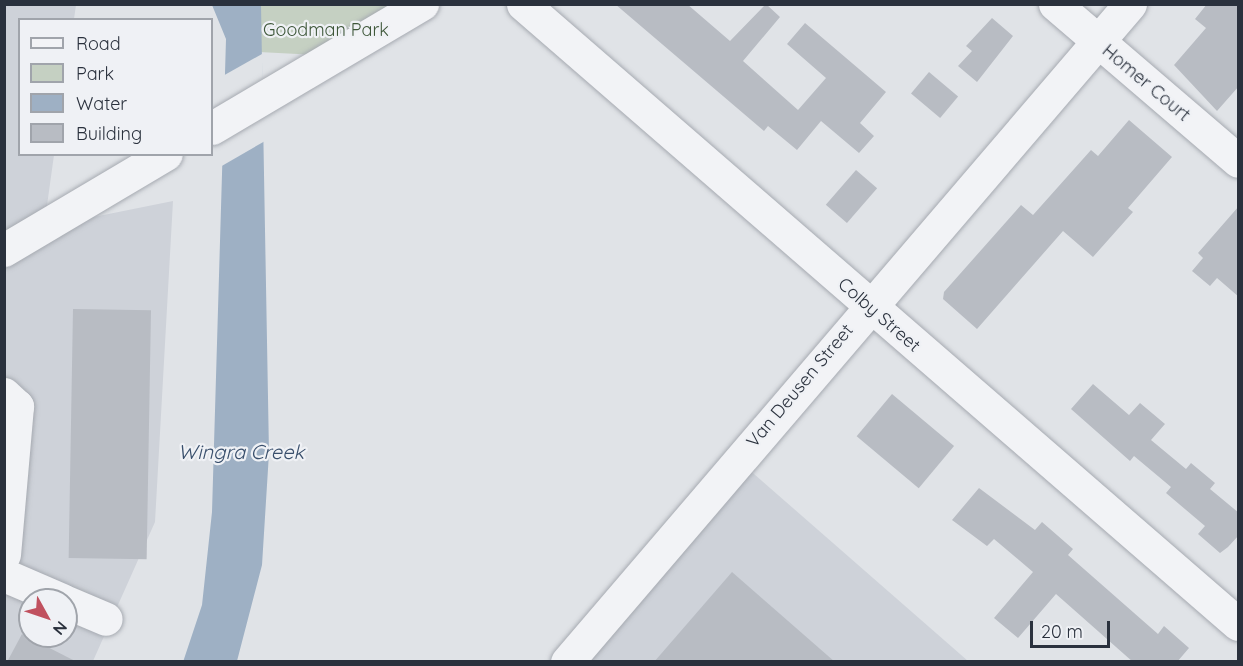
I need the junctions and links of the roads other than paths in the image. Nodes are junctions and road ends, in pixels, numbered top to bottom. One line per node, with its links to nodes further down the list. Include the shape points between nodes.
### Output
1 (422, 4): 6 (street)
2 (523, 4): 10 (street, Colby Street)
3 (1055, 4): 5 (street, Homer Court)
4 (1130, 4): 5 (street, Van Deusen Street)
5 (1098, 42): 8 (street, Homer Court); 10 (street, Van Deusen Street)
6 (213, 127)
7 (164, 156): 9 (street)
8 (1239, 161)
9 (4, 250)
10 (869, 306): 17 (street, Colby Street); 18 (street, Van Deusen Street)
11 (4, 394): 12 (street, via 17,406)
12 (4, 554)
13 (4, 575): 14 (street)
14 (34, 588)
15 (78, 607): 16 (street)
16 (106, 619)
17 (1239, 624)
18 (567, 662)

